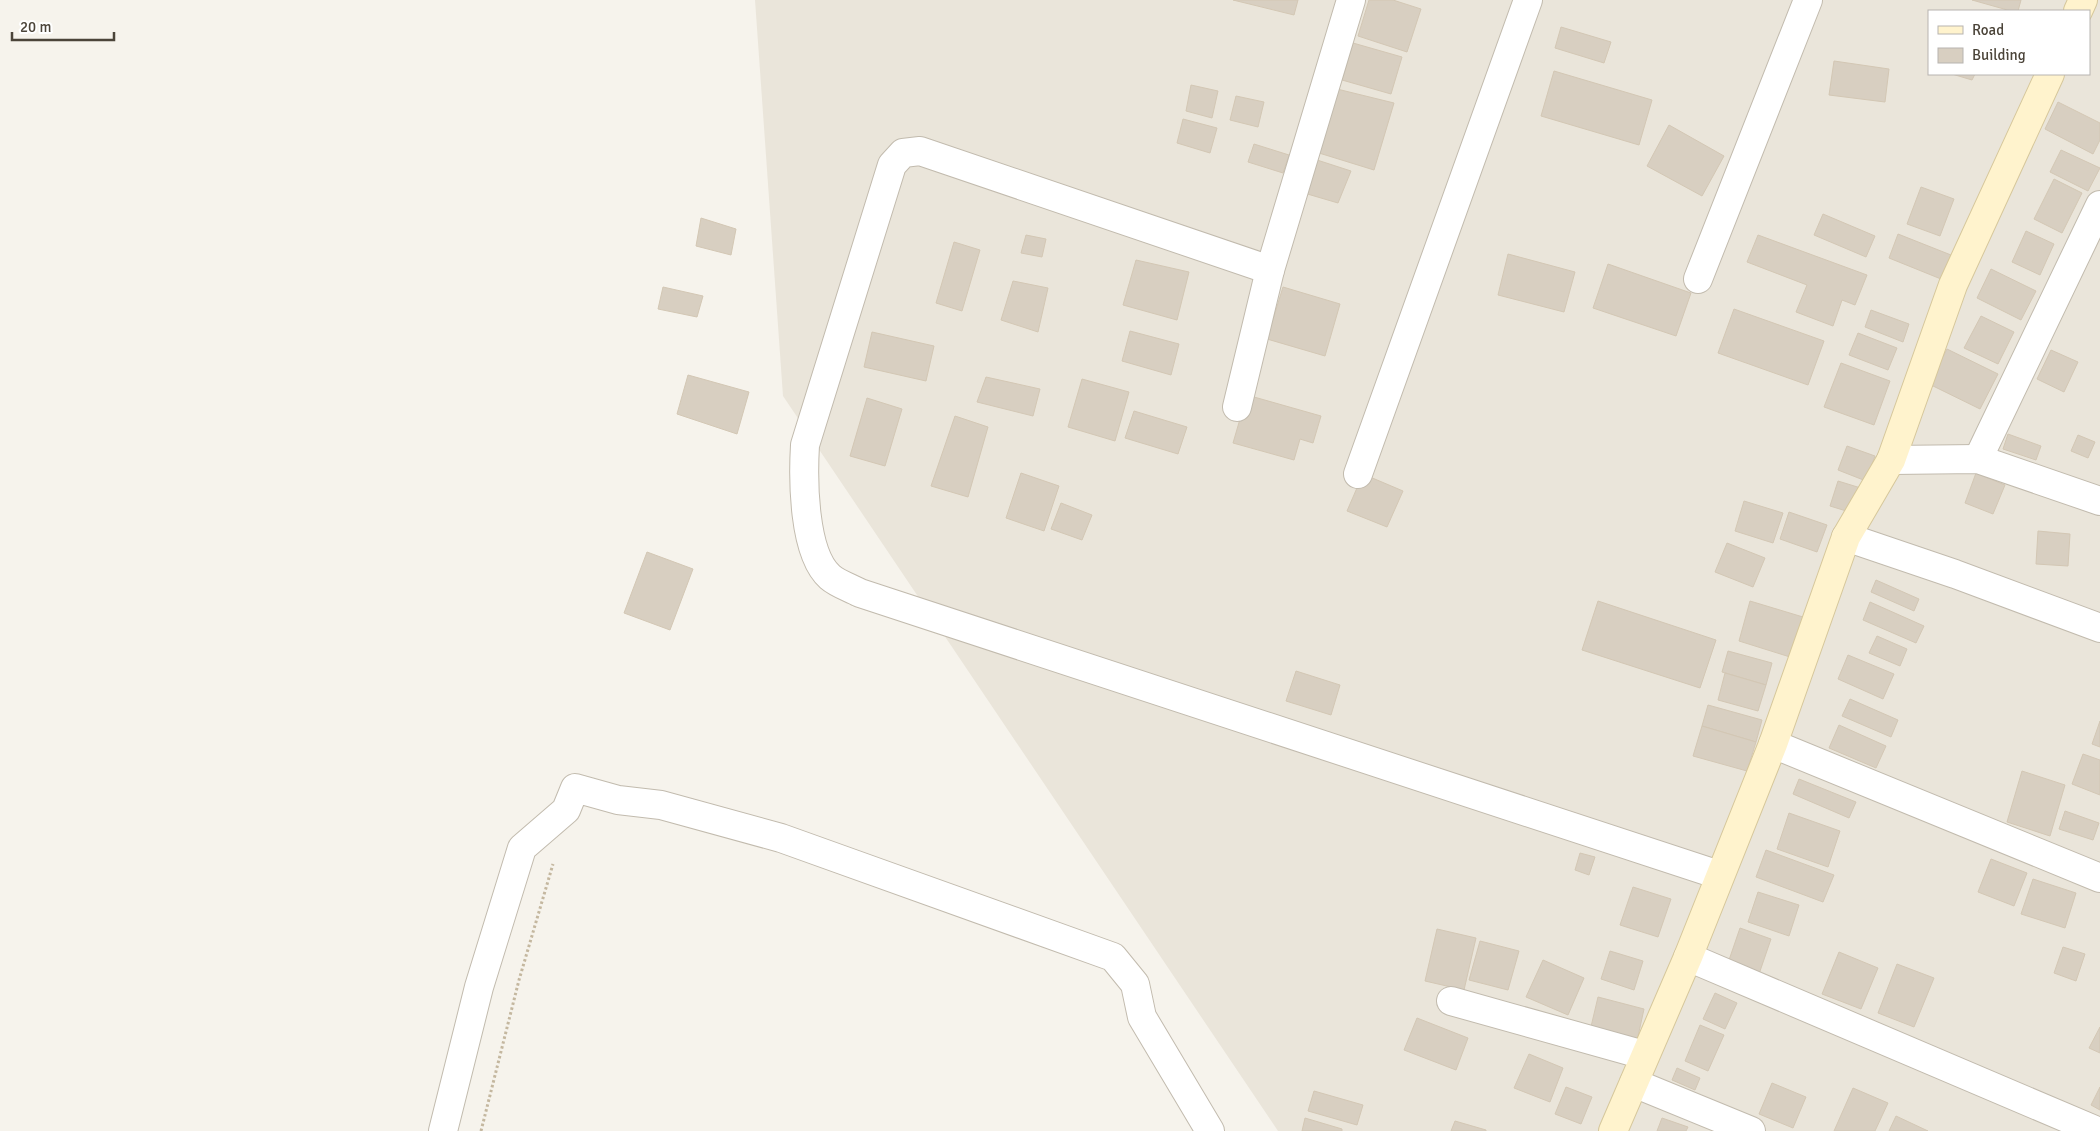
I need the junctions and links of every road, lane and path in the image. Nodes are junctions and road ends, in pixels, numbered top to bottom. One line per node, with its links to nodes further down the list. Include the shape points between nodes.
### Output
1 (1351, 0): 6 (street)
2 (1528, 0): 11 (street)
3 (1808, 0): 7 (street)
4 (2050, 75): 10 (main road, via 1953,285)
5 (2100, 206): 9 (street)
6 (1270, 270): 8 (street); 17 (street, via 920,151 903,153 892,165 806,444 804,465 809,536 814,554 830,577 860,593)
7 (1698, 279)
8 (1238, 407)
9 (1978, 459): 10 (street); 12 (street)
10 (1891, 460): 13 (main road)
11 (1358, 474)
12 (2100, 500)
13 (1846, 537): 14 (street); 15 (main road)
14 (2100, 628)
15 (1773, 744): 17 (main road); 18 (street)
16 (554, 861): 24 (path, via 519,980)
17 (1720, 875): 19 (main road)
18 (2100, 878)
19 (1688, 957): 21 (main road); 28 (street)
20 (1451, 1002): 21 (street)
21 (1644, 1055): 22 (main road)
22 (1634, 1083): 26 (main road); 27 (street)
23 (443, 1131): 25 (street, via 478,987 522,848 566,810 575,788 618,800 661,805 781,838 1113,958 1135,984 1142,1017)
24 (481, 1131)
25 (1210, 1131)
26 (1613, 1131)
27 (1751, 1131)
28 (2097, 1131)

